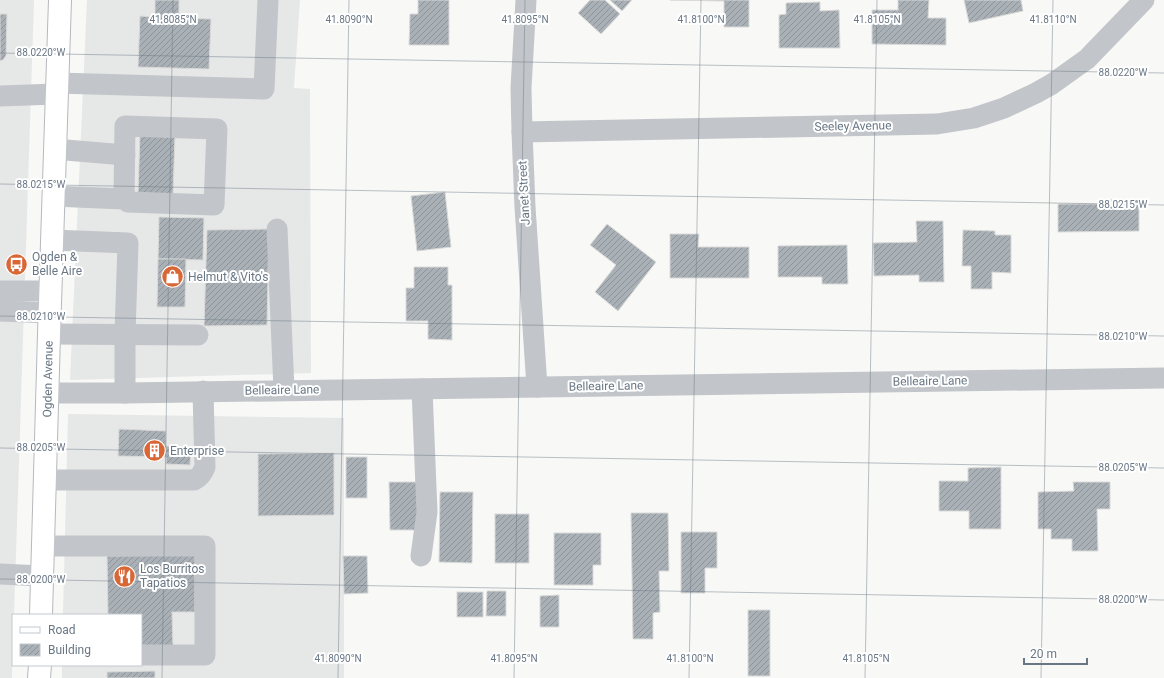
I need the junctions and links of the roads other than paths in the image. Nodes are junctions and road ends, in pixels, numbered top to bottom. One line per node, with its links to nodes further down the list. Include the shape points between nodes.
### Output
1 (60, 0): 5 (main road, Ogden Avenue)
2 (268, 0): 5 (street, via 264,89)
3 (526, 0): 7 (street, Janet Street, via 521,88)
4 (1144, 0): 7 (street, Seeley Avenue, via 1087,59 1052,84 1004,108 974,118 937,124)
5 (56, 89): 6 (street); 8 (main road, Ogden Avenue)
6 (0, 96)
7 (522, 132): 21 (street, Janet Street, via 524,207)
8 (54, 149): 9 (street); 10 (main road, Ogden Avenue)
9 (125, 155): 11 (street); 11 (street, via 125,126 217,129 214,205 128,202)
10 (53, 196): 11 (street); 13 (main road, Ogden Avenue)
11 (124, 199)
12 (278, 229): 23 (street)
13 (52, 240): 15 (main road, Ogden Avenue); 18 (street, via 128,243)
14 (0, 291): 15 (street)
15 (50, 291): 17 (main road, Ogden Avenue)
16 (0, 312): 17 (street)
17 (49, 324): 18 (street); 25 (main road, Ogden Avenue)
18 (125, 334): 19 (street); 26 (street)
19 (198, 336)
20 (1164, 378): 21 (street, Belleaire Lane)
21 (537, 387): 22 (street, Belleaire Lane)
22 (422, 389): 23 (street, Belleaire Lane); 29 (street, via 427,512)
23 (284, 390): 24 (street, Belleaire Lane)
24 (203, 391): 26 (street, Belleaire Lane); 27 (street, via 205,467 198,478)
25 (47, 393): 26 (street, Belleaire Lane); 27 (main road, Ogden Avenue)
26 (125, 393)
27 (45, 480): 28 (main road, Ogden Avenue)
28 (44, 546): 31 (main road, Ogden Avenue); 33 (street, via 205,546 204,655)
29 (421, 556)
30 (0, 574): 31 (street)
31 (42, 576): 32 (main road, Ogden Avenue)
32 (41, 614)
33 (142, 655)
34 (40, 666): 35 (main road)
35 (39, 678)

